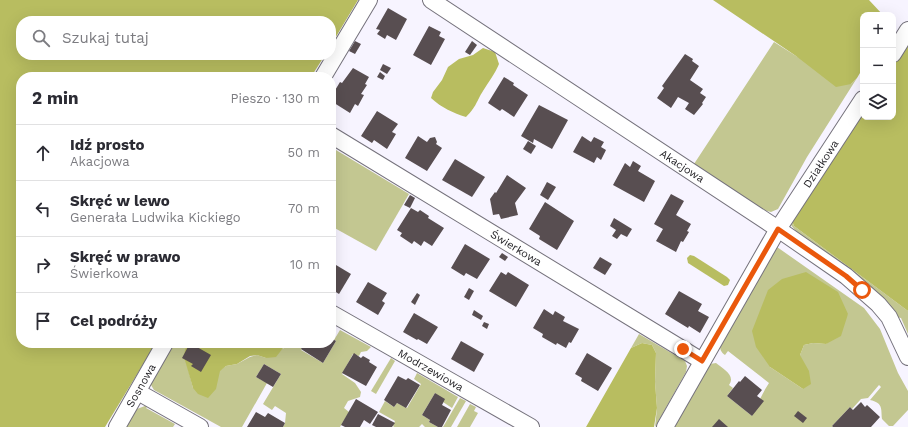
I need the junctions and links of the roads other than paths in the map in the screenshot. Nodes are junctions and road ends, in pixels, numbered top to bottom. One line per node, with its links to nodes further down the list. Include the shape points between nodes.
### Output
1 (369, 0): 5 (street)
2 (431, 0): 10 (street, Akacjowa)
3 (908, 30): 4 (street)
4 (896, 49)
5 (336, 55)
6 (333, 60): 7 (street)
7 (326, 72)
8 (860, 103): 10 (street, Działkowa)
9 (336, 138): 14 (street, Świerkowa)
10 (778, 229): 13 (street, Akacjowa, via 846,276 878,304); 14 (street, Działkowa)
11 (336, 316): 18 (street, Modrzewiowa)
12 (162, 348): 15 (street, Sosnowa)
13 (908, 357)
14 (702, 361): 19 (street, Działkowa)
15 (138, 392): 16 (street, Sosnowa); 17 (street)
16 (117, 427)
17 (200, 427)
18 (531, 427)
19 (665, 427)

